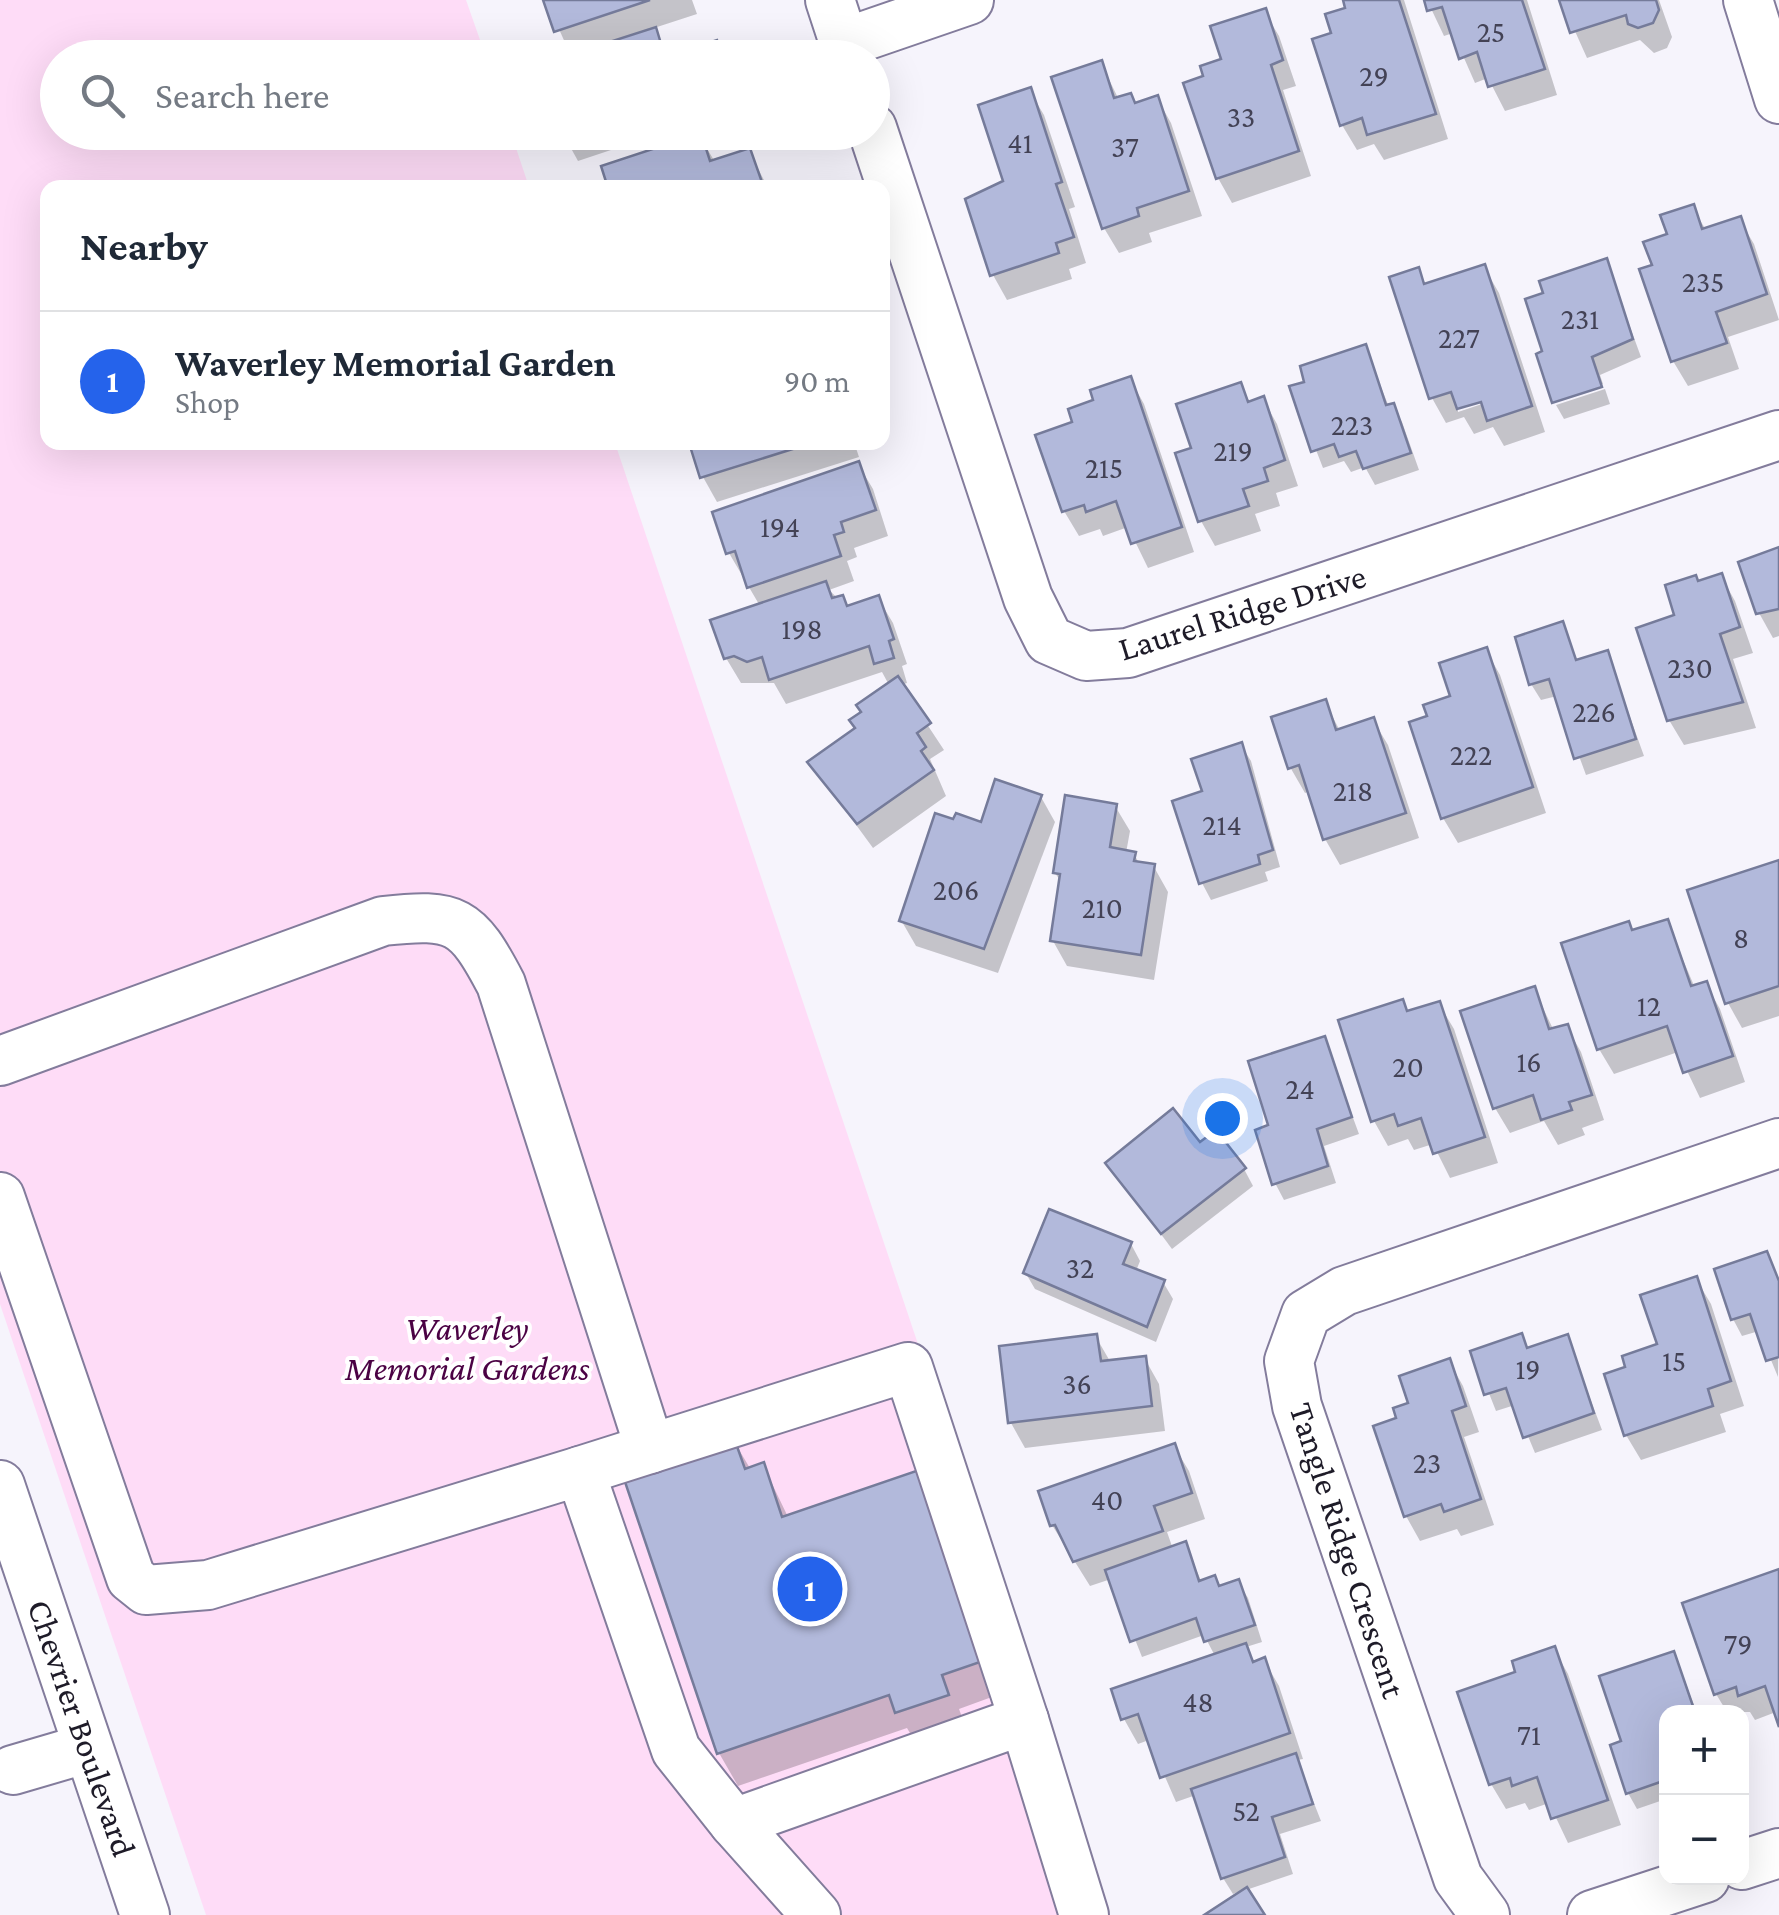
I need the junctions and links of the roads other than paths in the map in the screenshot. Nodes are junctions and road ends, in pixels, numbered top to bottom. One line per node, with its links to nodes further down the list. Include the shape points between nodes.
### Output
1 (969, 0): 3 (street)
2 (1748, 0): 4 (street)
3 (841, 33)
4 (1779, 99)
5 (879, 150): 6 (street, Laurel Ridge Drive)
6 (889, 180)
7 (890, 182): 8 (street, Laurel Ridge Drive, via 1028,598 1049,640 1086,656 1128,653)
8 (1779, 435)
9 (0, 1061): 12 (street, via 383,921 432,916 462,926 501,984)
10 (1779, 1143): 25 (street, Tangle Ridge Crescent, via 1344,1291 1306,1314 1290,1361 1296,1406 1458,1878)
11 (0, 1197): 13 (street, via 131,1578 146,1590 208,1585)
12 (650, 1449): 13 (street); 15 (street, via 908,1367)
13 (580, 1471): 18 (street, via 676,1750)
14 (0, 1485): 16 (street, Chevrier Boulevard)
15 (1024, 1720): 18 (street); 24 (street)
16 (88, 1748): 17 (street); 22 (street, Chevrier Boulevard)
17 (13, 1770)
18 (734, 1823): 23 (street)
19 (1779, 1853): 20 (street)
20 (1749, 1864)
21 (1684, 1885): 26 (street)
22 (145, 1915)
23 (816, 1915)
24 (1084, 1915)
25 (1485, 1915)
26 (1592, 1915)

